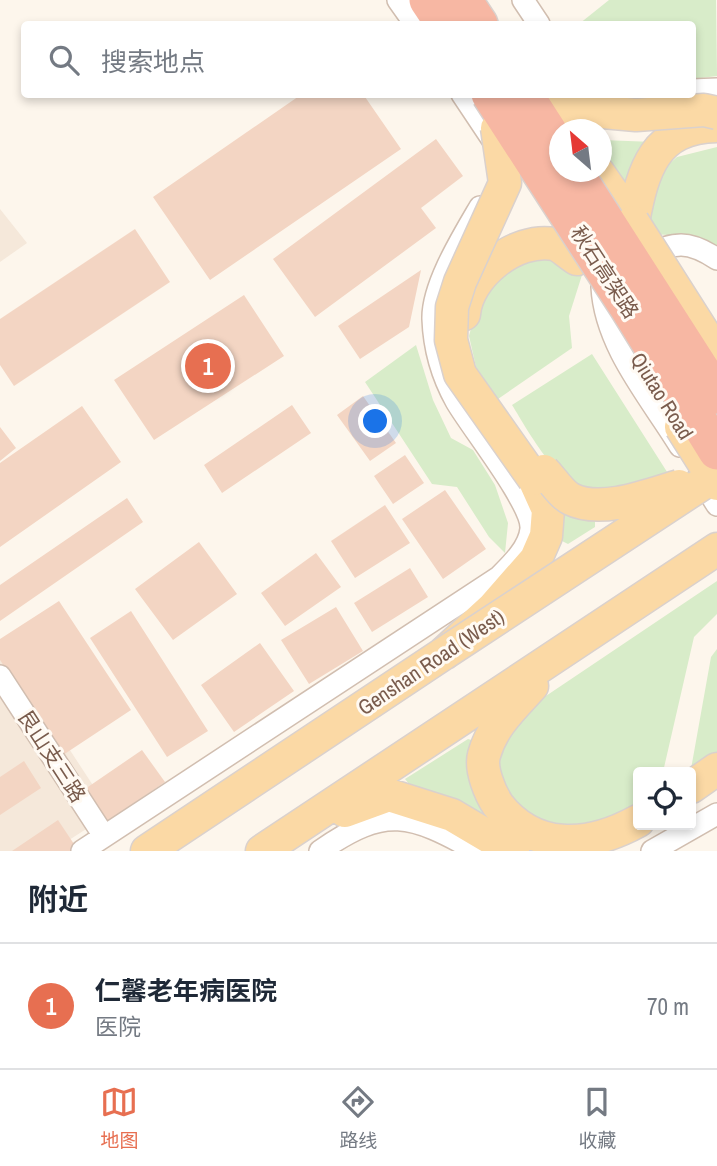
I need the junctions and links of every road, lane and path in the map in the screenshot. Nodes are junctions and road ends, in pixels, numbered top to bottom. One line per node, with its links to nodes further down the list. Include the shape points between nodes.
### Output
1 (398, 0): 7 (street)
2 (412, 0): 8 (main road)
3 (428, 0): 9 (highway)
4 (463, 0): 10 (highway)
5 (483, 0): 11 (main road)
6 (523, 0): 12 (street)
7 (413, 21)
8 (426, 21)
9 (442, 21)
10 (477, 21)
11 (497, 21)
12 (537, 21)
13 (717, 89): 14 (street)
14 (696, 90)
15 (466, 98): 25 (street)
16 (477, 98): 25 (main road, Qiutao Road)
17 (526, 98): 27 (highway, bridge)
18 (546, 98): 23 (main road)
19 (555, 98): 22 (main road, bridge, via 570,109 636,115)
20 (565, 98): 25 (street)
21 (581, 98): 24 (street)
22 (717, 113)
23 (560, 119)
24 (582, 119)
25 (495, 124): 28 (street); 35 (main road, Qiutao Road); 39 (highway, 秋石高架路, bridge, via 628,307); 45 (main road, bridge, via 505,183 460,282 452,307 451,340 460,374 534,479 548,510 547,536 521,578); 55 (street, via 482,203 446,268 433,317 438,360 454,398 522,502 531,528 520,555 499,577)
26 (717, 126): 33 (main road, via 688,130 667,141 651,158 641,180)
27 (549, 134)
28 (549, 158)
29 (581, 182): 38 (highway, 秋石高架路, bridge)
30 (582, 182): 34 (street)
31 (593, 182): 34 (street)
32 (605, 182): 33 (main road)
33 (634, 222): 37 (main road, bridge)
34 (638, 258): 36 (street, via 673,244 699,247); 42 (street, via 602,287 610,334)
35 (577, 259): 40 (main road, bridge, via 556,244 531,246 503,257 476,279 464,309 464,338 473,366 544,471 570,499 624,503); 41 (main road, Qiutao Road, bridge)
36 (717, 259)
37 (717, 354)
38 (717, 395)
39 (717, 451)
40 (717, 474): 45 (main road, Genshan Road (West), bridge)
41 (717, 484)
42 (717, 505)
43 (717, 549): 44 (main road)
44 (568, 647): 52 (main road, via 495,726 483,758 490,794 511,825 540,842 567,846); 53 (main road)
45 (443, 654): 57 (main road, Genshan Road (West))
46 (0, 676): 55 (street, 艮山支三路)
47 (717, 769): 48 (main road)
48 (696, 783)
49 (717, 789): 50 (main road)
50 (696, 803)
51 (717, 814): 63 (street)
52 (633, 823)
53 (297, 828): 58 (main road); 61 (main road, via 389,795 452,815)
54 (652, 830): 62 (main road)
55 (104, 836): 56 (street)
56 (82, 851)
57 (147, 851)
58 (262, 851)
59 (320, 851): 60 (street, via 372,821 408,819)
60 (477, 851)
61 (513, 851)
62 (611, 851)
63 (652, 851)

